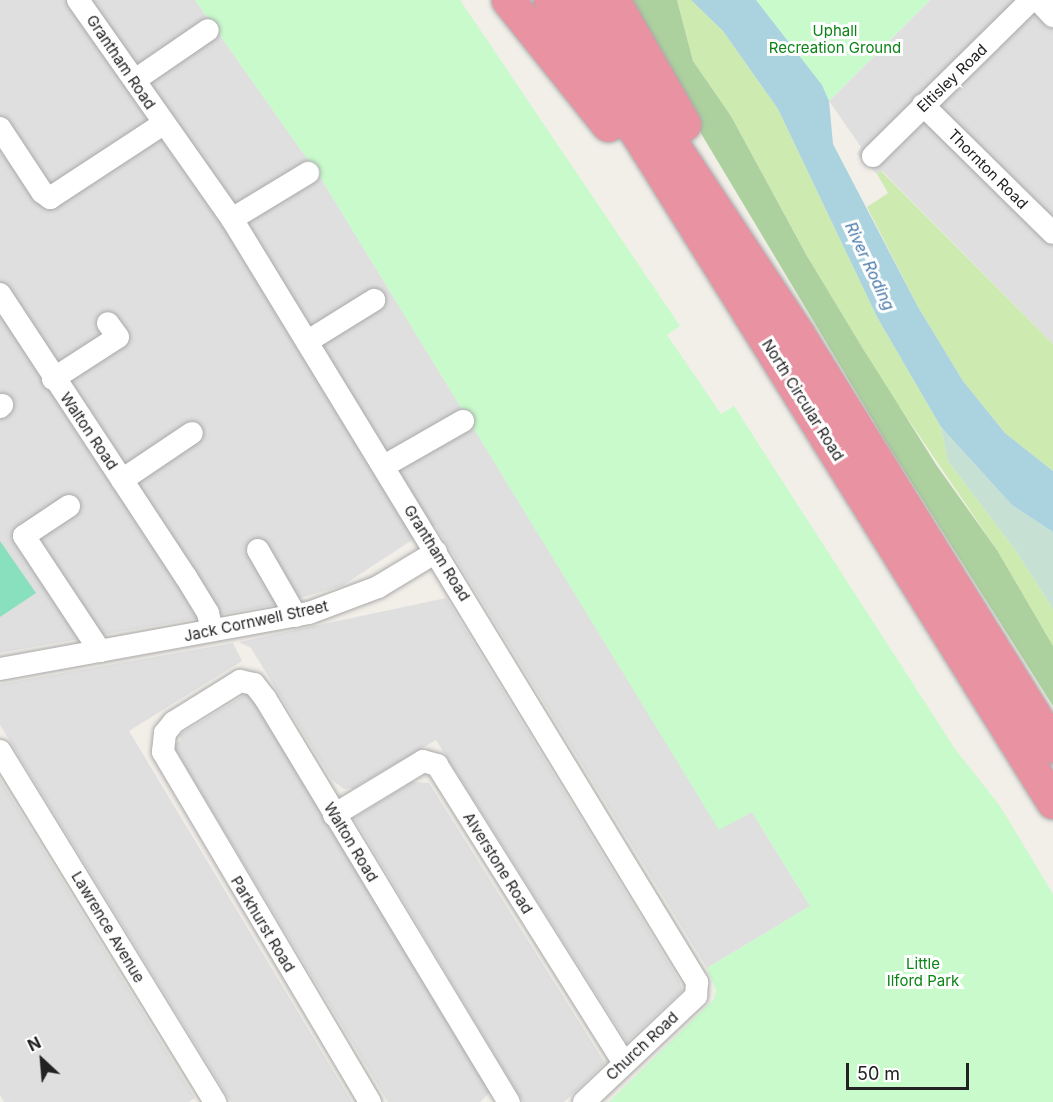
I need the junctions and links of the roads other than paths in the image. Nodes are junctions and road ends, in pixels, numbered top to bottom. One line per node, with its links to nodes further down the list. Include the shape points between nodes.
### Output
1 (78, 0): 10 (street, Grantham Road)
2 (508, 0): 18 (highway)
3 (550, 0): 18 (highway, North Circular Road)
4 (577, 0): 22 (highway, North Circular Road)
5 (613, 0): 22 (highway, via 747,231)
6 (1031, 0): 11 (street, Eltisley Road)
7 (1038, 0): 8 (street)
8 (1053, 16)
9 (208, 30): 10 (street)
10 (135, 80): 12 (street, Grantham Road)
11 (923, 105): 14 (street, Eltisley Road); 17 (street, Thornton Road)
12 (163, 124): 13 (street, Grantham Road, via 50,198 42,192); 16 (street, Grantham Road)
13 (0, 128)
14 (873, 156)
15 (308, 172): 16 (street)
16 (232, 219): 23 (street, Grantham Road)
17 (1053, 233)
18 (722, 274): 39 (highway, North Circular Road)
19 (0, 294): 24 (street, Walton Road)
20 (374, 300): 23 (street)
21 (108, 323): 24 (street, via 118,336)
22 (798, 334): 37 (highway, North Circular Road)
23 (308, 341): 27 (street, Grantham Road)
24 (53, 379): 28 (street, Walton Road)
25 (463, 421): 27 (street)
26 (192, 432): 28 (street)
27 (384, 466): 31 (street, Grantham Road)
28 (122, 480): 33 (street, Walton Road, via 208,613)
29 (69, 506): 34 (street, via 24,536)
30 (258, 550): 32 (street)
31 (436, 552): 32 (street, Jack Cornwell Street, via 370,590); 41 (street, Grantham Road)
32 (296, 616): 33 (street, Jack Cornwell Street)
33 (212, 630): 34 (street, Jack Cornwell Street)
34 (100, 651): 35 (street, Jack Cornwell Street)
35 (0, 669)
36 (162, 744): 40 (street, Walton Road, via 174,722 232,684 247,681 265,698); 44 (street, Parkhurst Road, via 166,762)
37 (1053, 746)
38 (0, 751): 43 (street, Lawrence Avenue)
39 (1053, 802)
40 (334, 815): 42 (street, Alverstone Road, via 423,761 437,765); 45 (street, Walton Road)
41 (699, 989): 42 (street, Church Road)
42 (624, 1063): 46 (street, Church Road)
43 (215, 1102)
44 (370, 1102)
45 (509, 1102)
46 (584, 1102)

